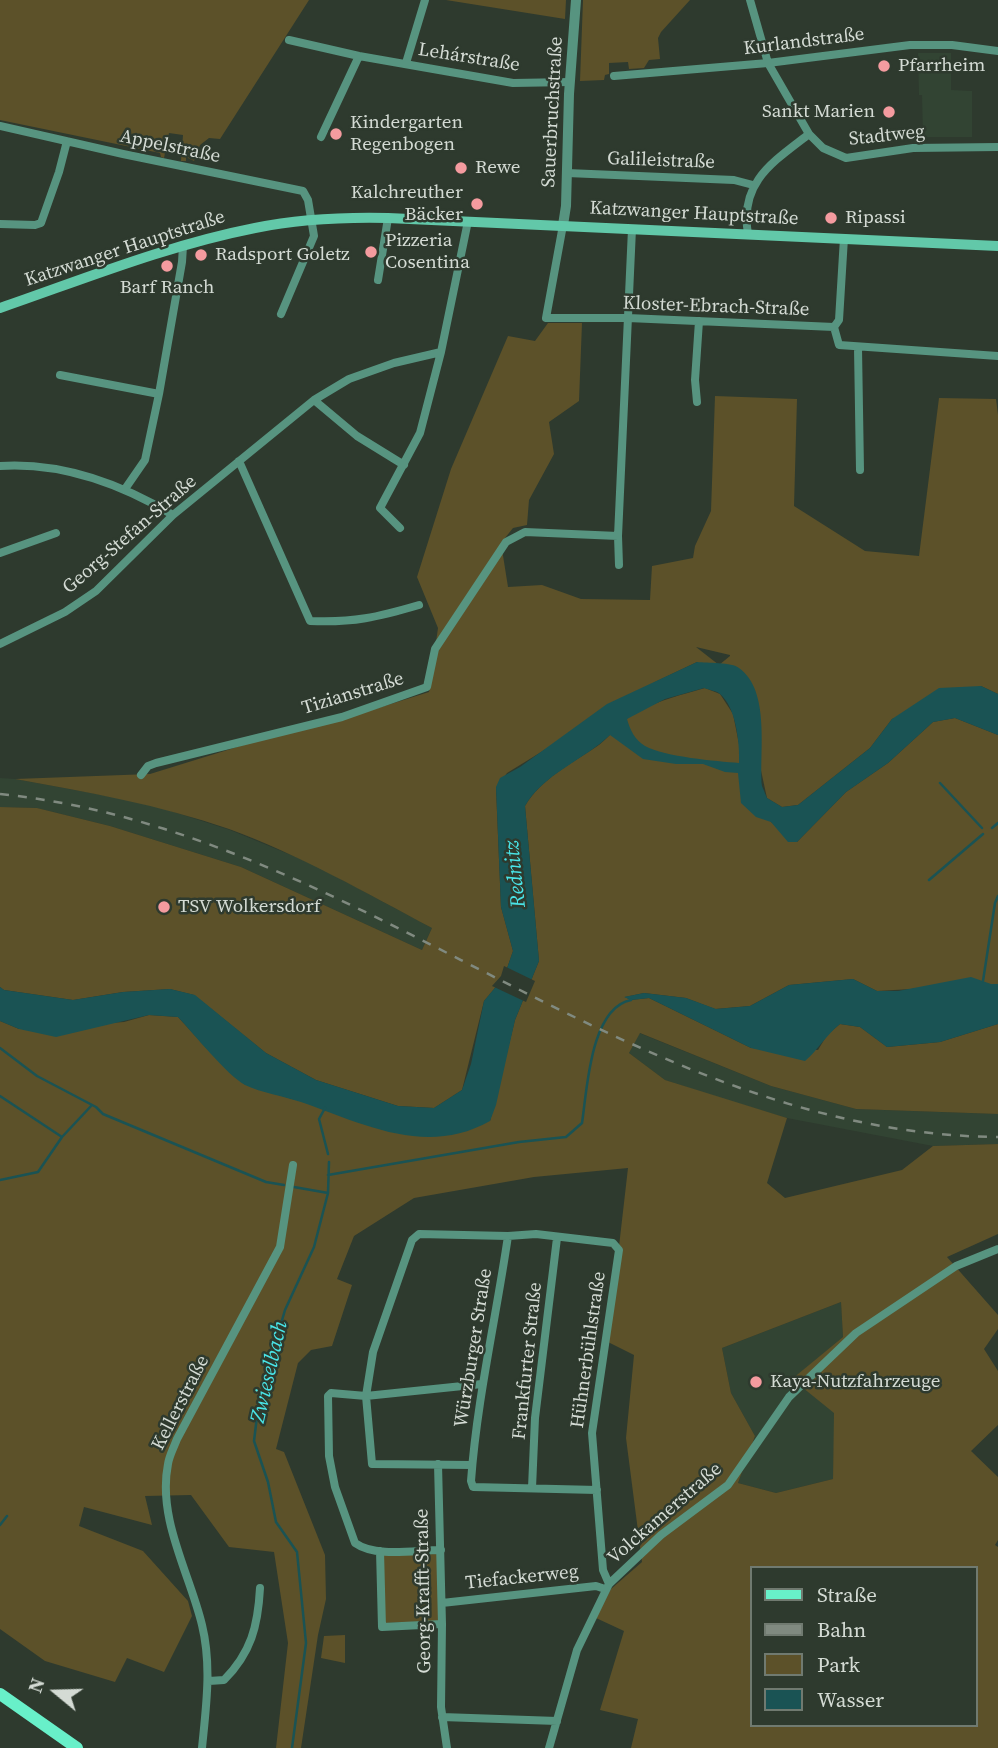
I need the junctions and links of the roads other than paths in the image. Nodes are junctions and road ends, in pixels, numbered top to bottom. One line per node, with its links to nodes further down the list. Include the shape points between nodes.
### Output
1 (425, 0): 8 (street, Lehárstraße)
2 (576, 0): 10 (street, Sauerbruchstraße)
3 (750, 0): 7 (street, Stadtweg)
4 (289, 40): 6 (street, Lehárstraße)
5 (998, 51): 7 (street, Kurlandstraße, via 910,46)
6 (359, 56): 8 (street, Lehárstraße); 13 (street)
7 (768, 63): 9 (street, Kurlandstraße); 12 (street, Stadtweg)
8 (406, 64): 10 (street, Lehárstraße, via 513,83)
9 (614, 76)
10 (570, 82): 16 (street, Sauerbruchstraße)
11 (0, 125): 14 (street, Appelstraße)
12 (809, 134): 15 (street, Stadtweg, via 823,148 846,158 913,148); 17 (street, via 770,164)
13 (321, 136)
14 (67, 141): 19 (street, Appelstraße, via 298,188 308,200); 21 (street, via 41,223)
15 (998, 147)
16 (567, 173): 17 (street, Galileistraße, via 734,180); 22 (street, Sauerbruchstraße)
17 (753, 186): 24 (street, via 747,204)
18 (388, 218): 19 (main road, Katzwanger Hauptstraße); 20 (main road, Katzwanger Hauptstraße); 28 (street)
19 (312, 220): 26 (main road, Katzwanger Hauptstraße, via 252,228); 30 (street, via 314,236)
20 (468, 221): 22 (main road, Katzwanger Hauptstraße); 35 (street)
21 (0, 224)
22 (563, 225): 23 (main road, Katzwanger Hauptstraße); 31 (street, Kloster-Ebrach-Straße, via 545,318)
23 (632, 229): 24 (main road, Katzwanger Hauptstraße); 31 (street)
24 (748, 234): 25 (main road, Katzwanger Hauptstraße)
25 (844, 238): 27 (main road, Katzwanger Hauptstraße); 33 (street, via 839,320)
26 (183, 246): 29 (main road, Katzwanger Hauptstraße); 38 (street)
27 (998, 246)
28 (378, 280)
29 (0, 308)
30 (281, 314)
31 (628, 318): 32 (street, Kloster-Ebrach-Straße); 49 (street)
32 (699, 321): 33 (street, Kloster-Ebrach-Straße); 40 (street)
33 (834, 327): 34 (street, Kloster-Ebrach-Straße, via 839,345)
34 (858, 348): 36 (street); 44 (street)
35 (441, 352): 39 (street, Georg-Stefan-Straße, via 349,379); 42 (street, via 420,433)
36 (998, 356)
37 (60, 375): 38 (street)
38 (159, 394): 45 (street, via 145,460)
39 (314, 400): 41 (street, Georg-Stefan-Straße); 42 (street, via 357,436)
40 (697, 402)
41 (239, 461): 46 (street, Georg-Stefan-Straße); 52 (street, via 310,621 364,620)
42 (404, 465): 47 (street, via 380,508)
43 (0, 466): 45 (street, via 66,471)
44 (860, 470)
45 (125, 489): 46 (street)
46 (173, 515): 53 (street, Georg-Stefan-Straße, via 96,591)
47 (400, 528)
48 (56, 533): 50 (street)
49 (618, 536): 51 (street); 54 (street, Tizianstraße, via 525,532 506,542 435,649 427,687 342,716 156,763)
50 (0, 553)
51 (619, 565)
52 (419, 605)
53 (0, 644)
54 (141, 775)
55 (293, 1164): 71 (street, Kellerstraße, via 280,1247 168,1463 170,1522 203,1627)
56 (508, 1236): 57 (street); 59 (street, Würzburger Straße); 60 (street, via 419,1234 412,1240 373,1352)
57 (557, 1238): 63 (street, Frankfurter Straße, via 535,1418); 64 (street, Hühnerbühlstraße, via 613,1243 619,1250 592,1433)
58 (998, 1249): 67 (street, Volckamerstraße, via 957,1266 856,1333 789,1397 728,1485 661,1535)
59 (481, 1384): 60 (street); 62 (street, Würzburger Straße)
60 (366, 1396): 61 (street, via 372,1464); 66 (street, via 328,1396 329,1456 355,1543)
61 (438, 1464): 62 (street); 65 (street, Georg-Krafft-Straße)
62 (472, 1465): 63 (street, via 473,1487)
63 (532, 1488): 64 (street)
64 (597, 1490): 67 (street, Hühnerbühlstraße)
65 (441, 1550): 66 (street); 69 (street, Georg-Krafft-Straße)
66 (380, 1551): 70 (street, via 382,1627)
67 (607, 1587): 69 (street, Tiefackerweg); 74 (street, Volckamerstraße, via 577,1650)
68 (260, 1588): 71 (street, via 253,1635 240,1664 224,1680)
69 (442, 1603): 70 (street, Georg-Krafft-Straße)
70 (442, 1624): 73 (street, Georg-Krafft-Straße)
71 (209, 1681): 76 (street, Kellerstraße)
72 (0, 1694): 75 (main road)
73 (442, 1717): 74 (street); 77 (street, Georg-Krafft-Straße)
74 (557, 1721): 78 (street, Volckamerstraße)
75 (77, 1748)
76 (202, 1748)
77 (447, 1748)
78 (549, 1748)

